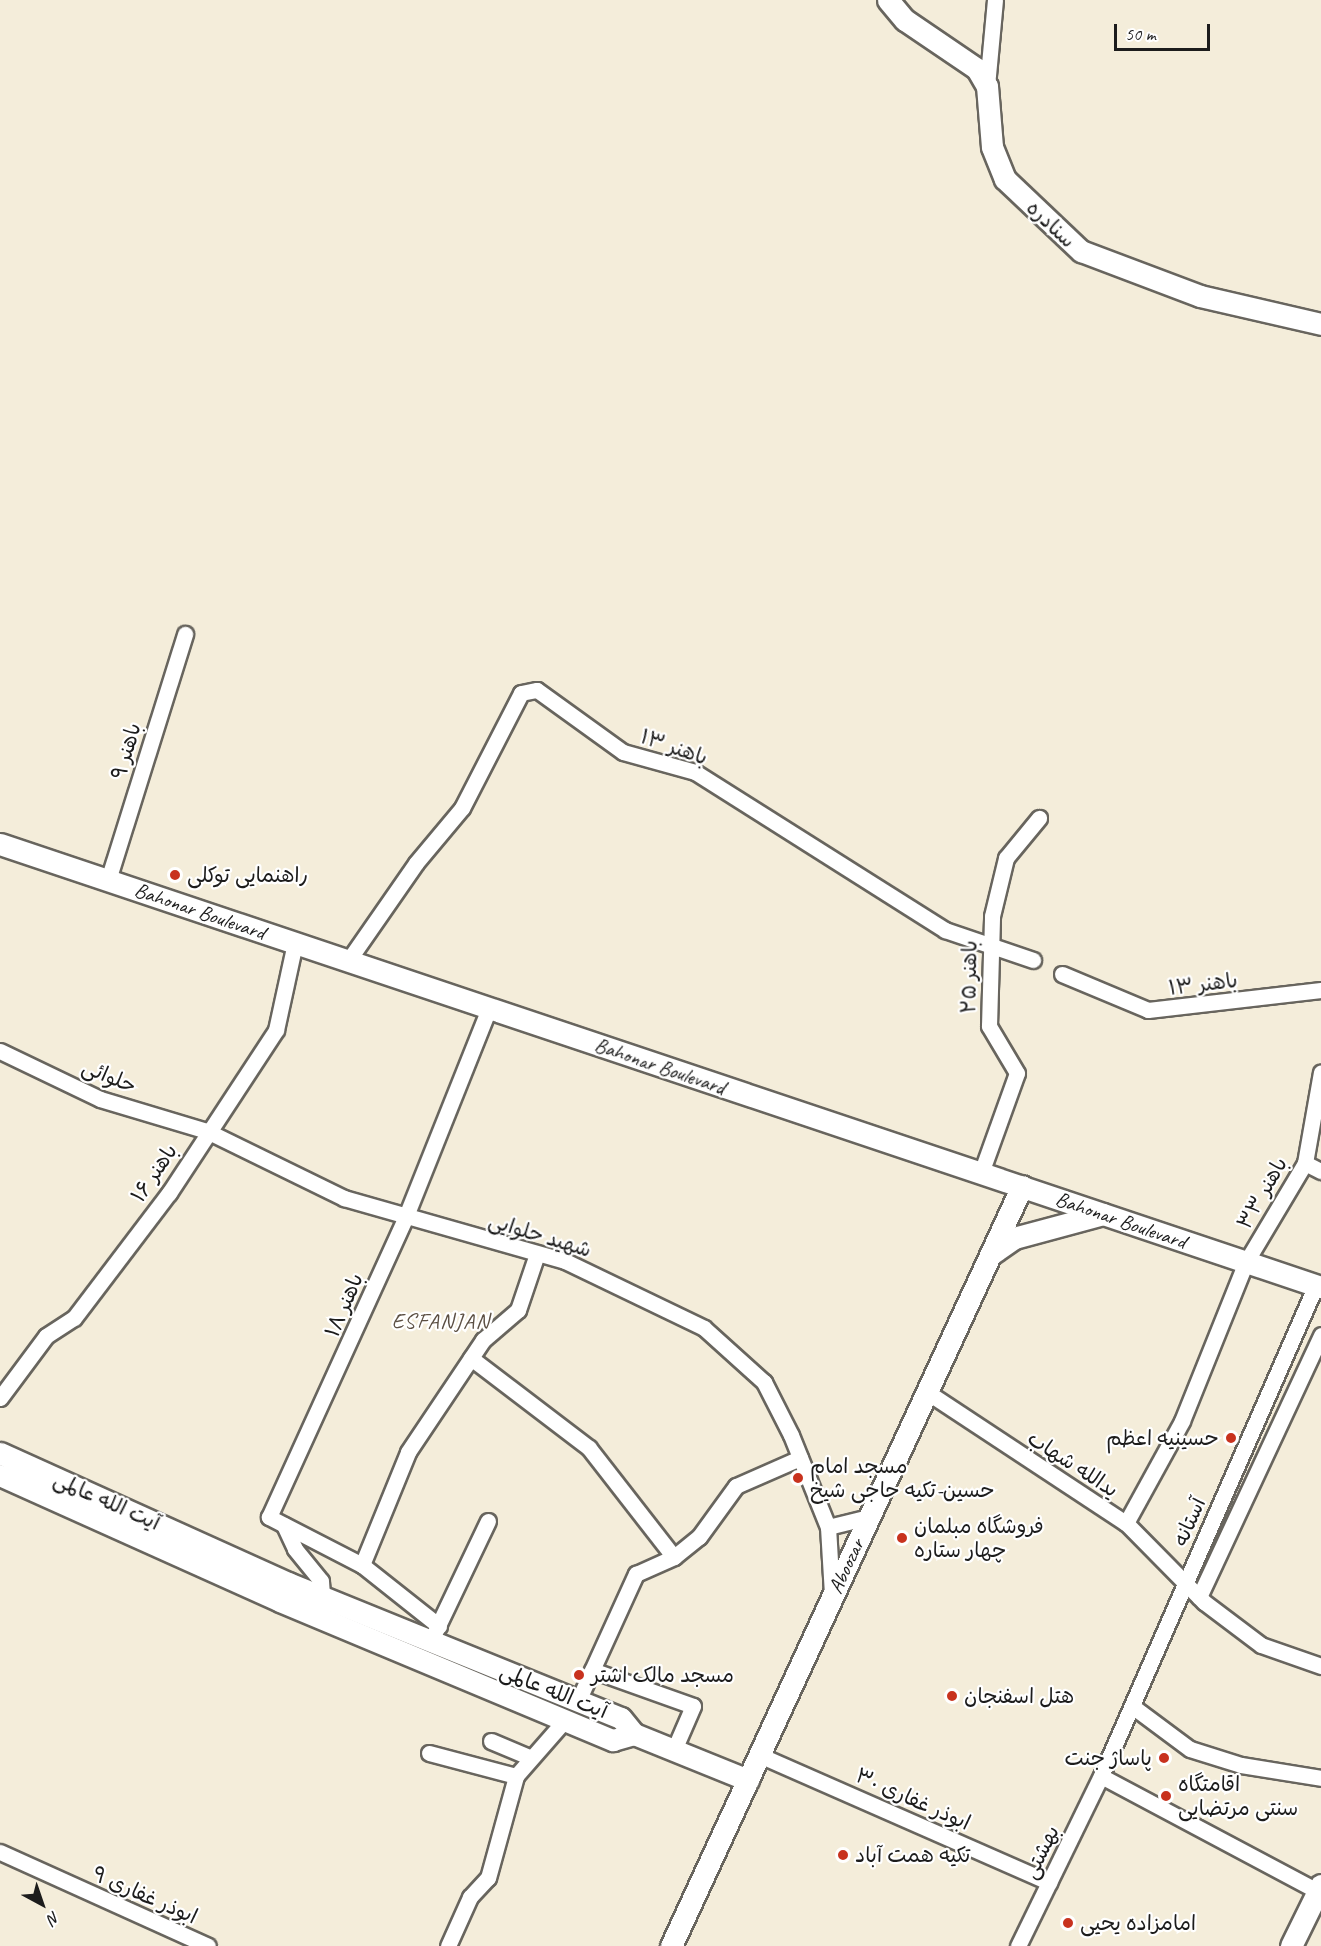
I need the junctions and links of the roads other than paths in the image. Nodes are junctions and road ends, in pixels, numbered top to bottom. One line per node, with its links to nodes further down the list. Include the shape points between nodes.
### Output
1 (888, 0): 3 (street, via 905,20 959,54)
2 (995, 0): 3 (street)
3 (987, 86): 4 (street, سنادره, via 992,147 1005,179 1080,252 1200,296)
4 (1321, 324)
5 (185, 634): 8 (street, باهنر ۹)
6 (1039, 818): 9 (street, باهنر ۲۵, via 1006,858)
7 (0, 844): 8 (street, Bahonar Boulevard)
8 (108, 880): 10 (street, Bahonar Boulevard)
9 (991, 942): 11 (street, باهنر ۱۳); 12 (street, باهنر ۱۳, via 945,930 695,772 623,752 537,690 521,693 462,808 416,863); 21 (street, باهنر ۲۵, via 989,1026 1017,1073)
10 (295, 943): 12 (street, Bahonar Boulevard); 18 (street, باهنر ۱۶, via 276,1030)
11 (1033, 960)
12 (348, 961): 15 (street, Bahonar Boulevard)
13 (1062, 974): 14 (street, باهنر ۱۳, via 1148,1010)
14 (1321, 990)
15 (489, 1008): 21 (street, Bahonar Boulevard); 24 (street, باهنر ۱۸)
16 (0, 1052): 18 (street, حلوائی, via 100,1099)
17 (1321, 1072): 19 (street, باهنر ۳۳)
18 (207, 1131): 24 (street, شهید حلوایی, via 344,1198); 32 (street, باهنر ۱۶, via 169,1193 74,1318 46,1336)
19 (1305, 1163): 20 (street); 27 (street, باهنر ۳۳)
20 (1321, 1171)
21 (981, 1173): 22 (street, Bahonar Boulevard)
22 (1022, 1186): 23 (street, Bahonar Boulevard); 26 (street, Aboozar)
23 (1103, 1214): 26 (street, via 1014,1238); 27 (street, Bahonar Boulevard)
24 (406, 1216): 25 (street, شهید حلوایی); 39 (street, باهنر ۱۸, via 269,1517)
25 (537, 1254): 30 (street, via 518,1310 497,1324); 34 (street, شهید حلوایی, via 643,1294 704,1328 764,1382)
26 (990, 1256): 31 (street, Aboozar)
27 (1246, 1262): 28 (street, Bahonar Boulevard); 38 (street, باهنر ۳۳, via 1182,1421)
28 (1319, 1286): 43 (street, آستانه)
29 (1321, 1335): 47 (street, آستانه)
30 (471, 1358): 41 (street, via 589,1448); 42 (street, via 408,1452)
31 (927, 1392): 36 (street, Aboozar); 38 (street, یدالله شهاب)
32 (0, 1398)
33 (0, 1453): 44 (street, آیت الله عالمی)
34 (800, 1458): 40 (street, شهید حلوایی); 41 (street, via 736,1486 699,1536)
35 (0, 1475): 44 (street, آیت الله عالمی)
36 (869, 1516): 40 (street); 46 (street, Aboozar)
37 (488, 1521): 48 (street)
38 (1126, 1524): 43 (street, یدالله شهاب)
39 (284, 1525): 42 (street); 45 (street, via 295,1549 321,1581)
40 (828, 1527): 46 (street, شهید حلوایی)
41 (674, 1557): 50 (street, via 636,1574)
42 (362, 1565): 48 (street)
43 (1186, 1583): 47 (street, یدالله شهاب); 52 (street, آستانه)
44 (284, 1592): 45 (street, آیت الله عالمی); 53 (street, آیت الله عالمی)
45 (322, 1596): 48 (street, آیت الله عالمی)
46 (832, 1596): 58 (street, Aboozar)
47 (1199, 1597): 49 (street, یدالله شهاب, via 1261,1645)
48 (435, 1634): 51 (street, آیت الله عالمی)
49 (1321, 1666)
50 (592, 1670): 51 (street); 56 (street, via 693,1706)
51 (578, 1701): 54 (street, آیت الله عالمی, via 621,1718)
52 (1132, 1707): 61 (street, آستانه); 62 (street, via 1190,1749 1241,1765)
53 (565, 1720): 54 (street, آیت الله عالمی, via 613,1740); 59 (street)
54 (634, 1734): 56 (street)
55 (491, 1741): 59 (street)
56 (674, 1750): 63 (street)
57 (429, 1753): 60 (street)
58 (759, 1755): 63 (street, Aboozar); 65 (street, ابوذر غفاری ۳۰)
59 (529, 1757): 60 (street)
60 (516, 1776): 68 (street, via 488,1878 470,1897)
61 (1101, 1776): 65 (street, بهشتی); 66 (street)
62 (1321, 1778)
63 (748, 1780): 69 (street, Aboozar)
64 (0, 1851): 67 (street, ابوذر غفاری ۹)
65 (1049, 1882): 70 (street, بهشتی)
66 (1320, 1889): 71 (street)
67 (208, 1946)
68 (448, 1946)
69 (671, 1946)
70 (1018, 1946)
71 (1291, 1946)

